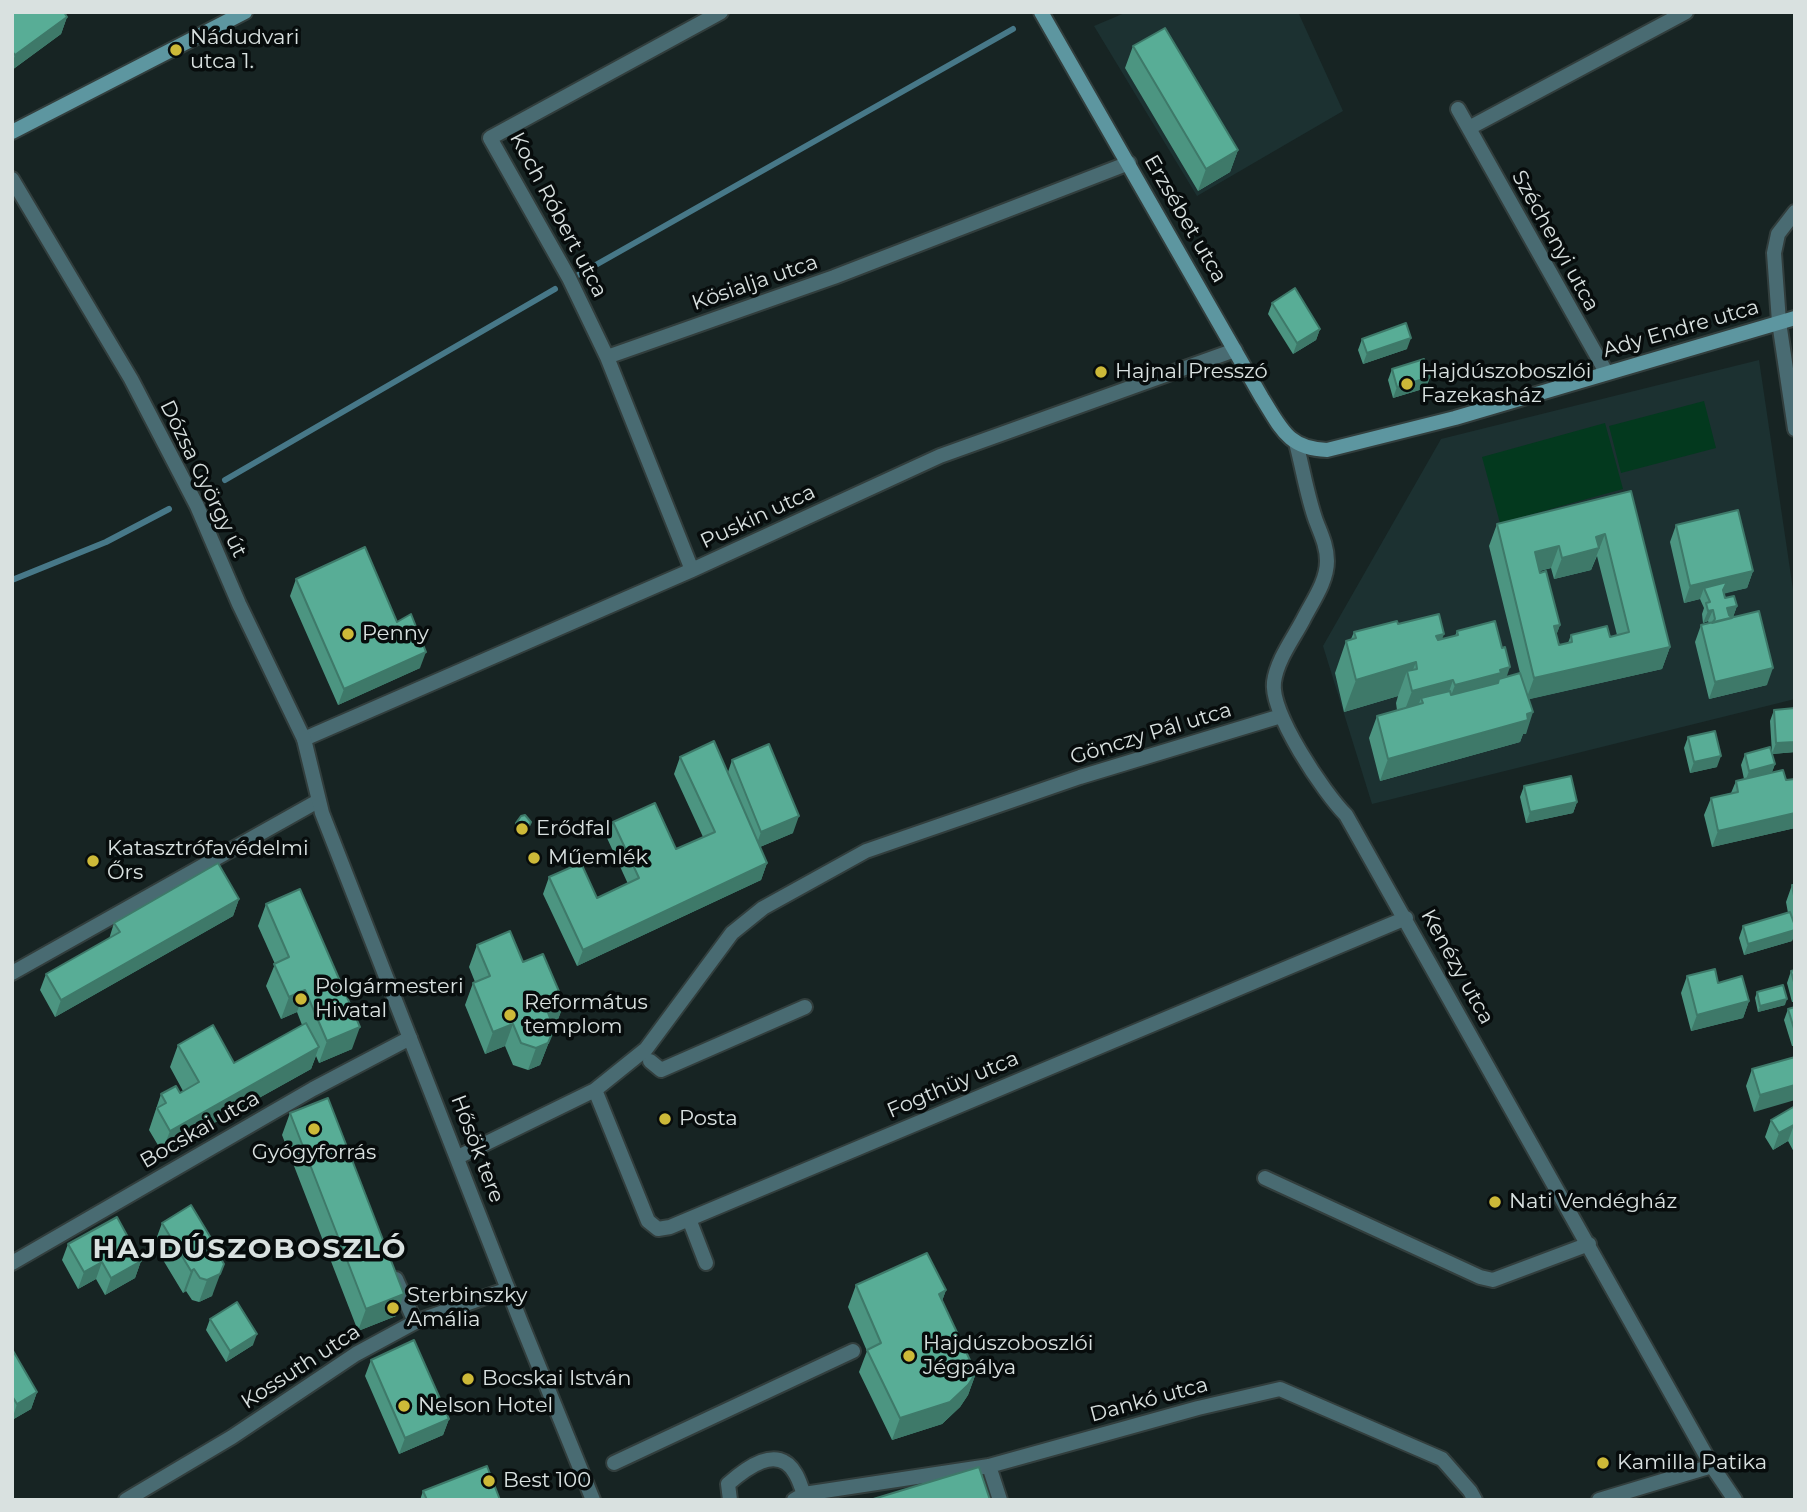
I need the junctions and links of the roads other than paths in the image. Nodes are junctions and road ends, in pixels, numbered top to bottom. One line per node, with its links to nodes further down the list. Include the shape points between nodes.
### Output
1 (245, 12): 7 (main road)
2 (721, 12): 14 (street, Koch Róbert utca, via 490,138 569,278)
3 (1041, 12): 8 (main road, Erzsébet utca)
4 (1686, 12): 6 (street)
5 (1458, 109): 6 (street, Széchenyi utca)
6 (1469, 128): 15 (street, Széchenyi utca)
7 (12, 132)
8 (1129, 163): 13 (main road, Erzsébet utca); 14 (street, Kösialja utca, via 834,277)
9 (12, 179): 20 (street, Dózsa György út, via 131,379 197,506)
10 (1795, 212): 12 (street, via 1775,243)
11 (1795, 318): 12 (main road, Ady Endre utca)
12 (1779, 322): 15 (main road, Ady Endre utca); 16 (street)
13 (1235, 350): 17 (main road, Erzsébet utca, via 1284,433); 18 (street, Puskin utca, via 940,456)
14 (607, 357): 18 (street)
15 (1606, 373): 17 (main road, Ady Endre utca, via 1327,450)
16 (1795, 429)
17 (1296, 443): 19 (street, via 1327,562 1324,579 1276,671 1273,690)
18 (692, 570): 20 (street, Puskin utca)
19 (1280, 716): 22 (street, Kenézy utca, via 1346,815); 27 (street, Gönczy Pál utca, via 1080,777 866,852 768,905 732,933 646,1049)
20 (304, 739): 21 (street, Dózsa György út)
21 (320, 807): 23 (street); 25 (street, Hősök tere)
22 (1405, 918): 30 (street, Fogthüy utca); 31 (street, Kenézy utca)
23 (12, 973)
24 (805, 1007): 26 (street, via 661,1070)
25 (410, 1038): 28 (street, Hősök tere); 33 (street, Bocskai utca)
26 (650, 1061)
27 (595, 1090): 28 (street, Gönczy Pál utca); 30 (street, Fogthüy utca, via 648,1222 658,1228 670,1227)
28 (458, 1157): 35 (street, Hősök tere)
29 (1265, 1178): 31 (street, via 1493,1280)
30 (692, 1218): 34 (street)
31 (1589, 1244): 40 (street, Kenézy utca)
32 (388, 1260): 36 (street)
33 (12, 1263)
34 (706, 1264)
35 (508, 1289): 36 (street, Kossuth utca); 43 (street, Hősök tere)
36 (415, 1322): 42 (street, Kossuth utca, via 356,1354 232,1437)
37 (853, 1351): 38 (street)
38 (614, 1463)
39 (989, 1466): 41 (street, Dankó utca); 45 (street); 46 (street, Dankó utca, via 1280,1389 1442,1459)
40 (1712, 1466): 47 (street); 48 (street, Kenézy utca)
41 (799, 1497): 44 (street, Dankó utca, via 794,1470 778,1460 764,1460 728,1484)
42 (126, 1500)
43 (593, 1500)
44 (730, 1500)
45 (1000, 1500)
46 (1475, 1500)
47 (1599, 1500)
48 (1735, 1500)

